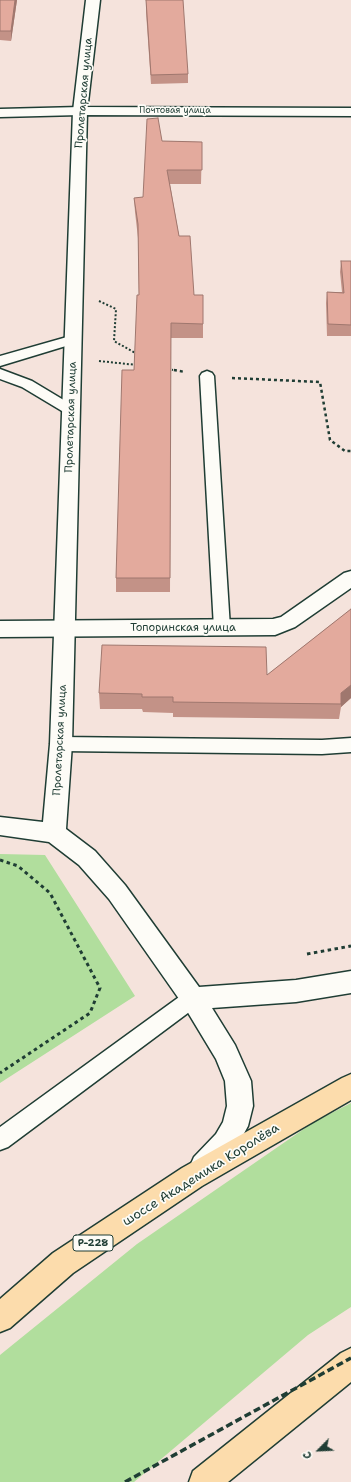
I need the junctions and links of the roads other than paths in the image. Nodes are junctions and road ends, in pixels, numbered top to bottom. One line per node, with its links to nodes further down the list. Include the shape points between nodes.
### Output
1 (93, 0): 2 (street, Пролетарская улица)
2 (80, 111): 3 (street, Почтовая улица); 4 (street, Почтовая улица); 5 (street, Пролетарская улица)
3 (351, 112)
4 (0, 113)
5 (74, 339): 6 (lane); 9 (street, Пролетарская улица)
6 (0, 361)
7 (0, 374): 9 (lane, via 28,384)
8 (207, 376): 11 (lane)
9 (72, 411): 13 (street, Пролетарская улица)
10 (351, 578): 11 (street, Топоринская улица, via 288,622 275,627)
11 (222, 628): 13 (street, Топоринская улица)
12 (0, 629): 13 (street, Топоринская улица)
13 (65, 629): 14 (street, Пролетарская улица)
14 (61, 744): 15 (lane, via 322,747); 17 (street, Пролетарская улица)
15 (351, 745)
16 (0, 826): 17 (street)
17 (54, 833): 19 (street, via 87,858 117,892)
18 (351, 982): 19 (street, via 296,991)
19 (193, 998): 21 (lane); 22 (street, via 226,1054 238,1081 240,1106 225,1143)
20 (351, 1086): 22 (highway, шоссе Академика Королёва / Р-228)
21 (0, 1140)
22 (192, 1177): 23 (highway, шоссе Академика Королёва / Р-228, via 63,1263)
23 (0, 1318)
24 (351, 1363): 25 (highway)
25 (206, 1482)

